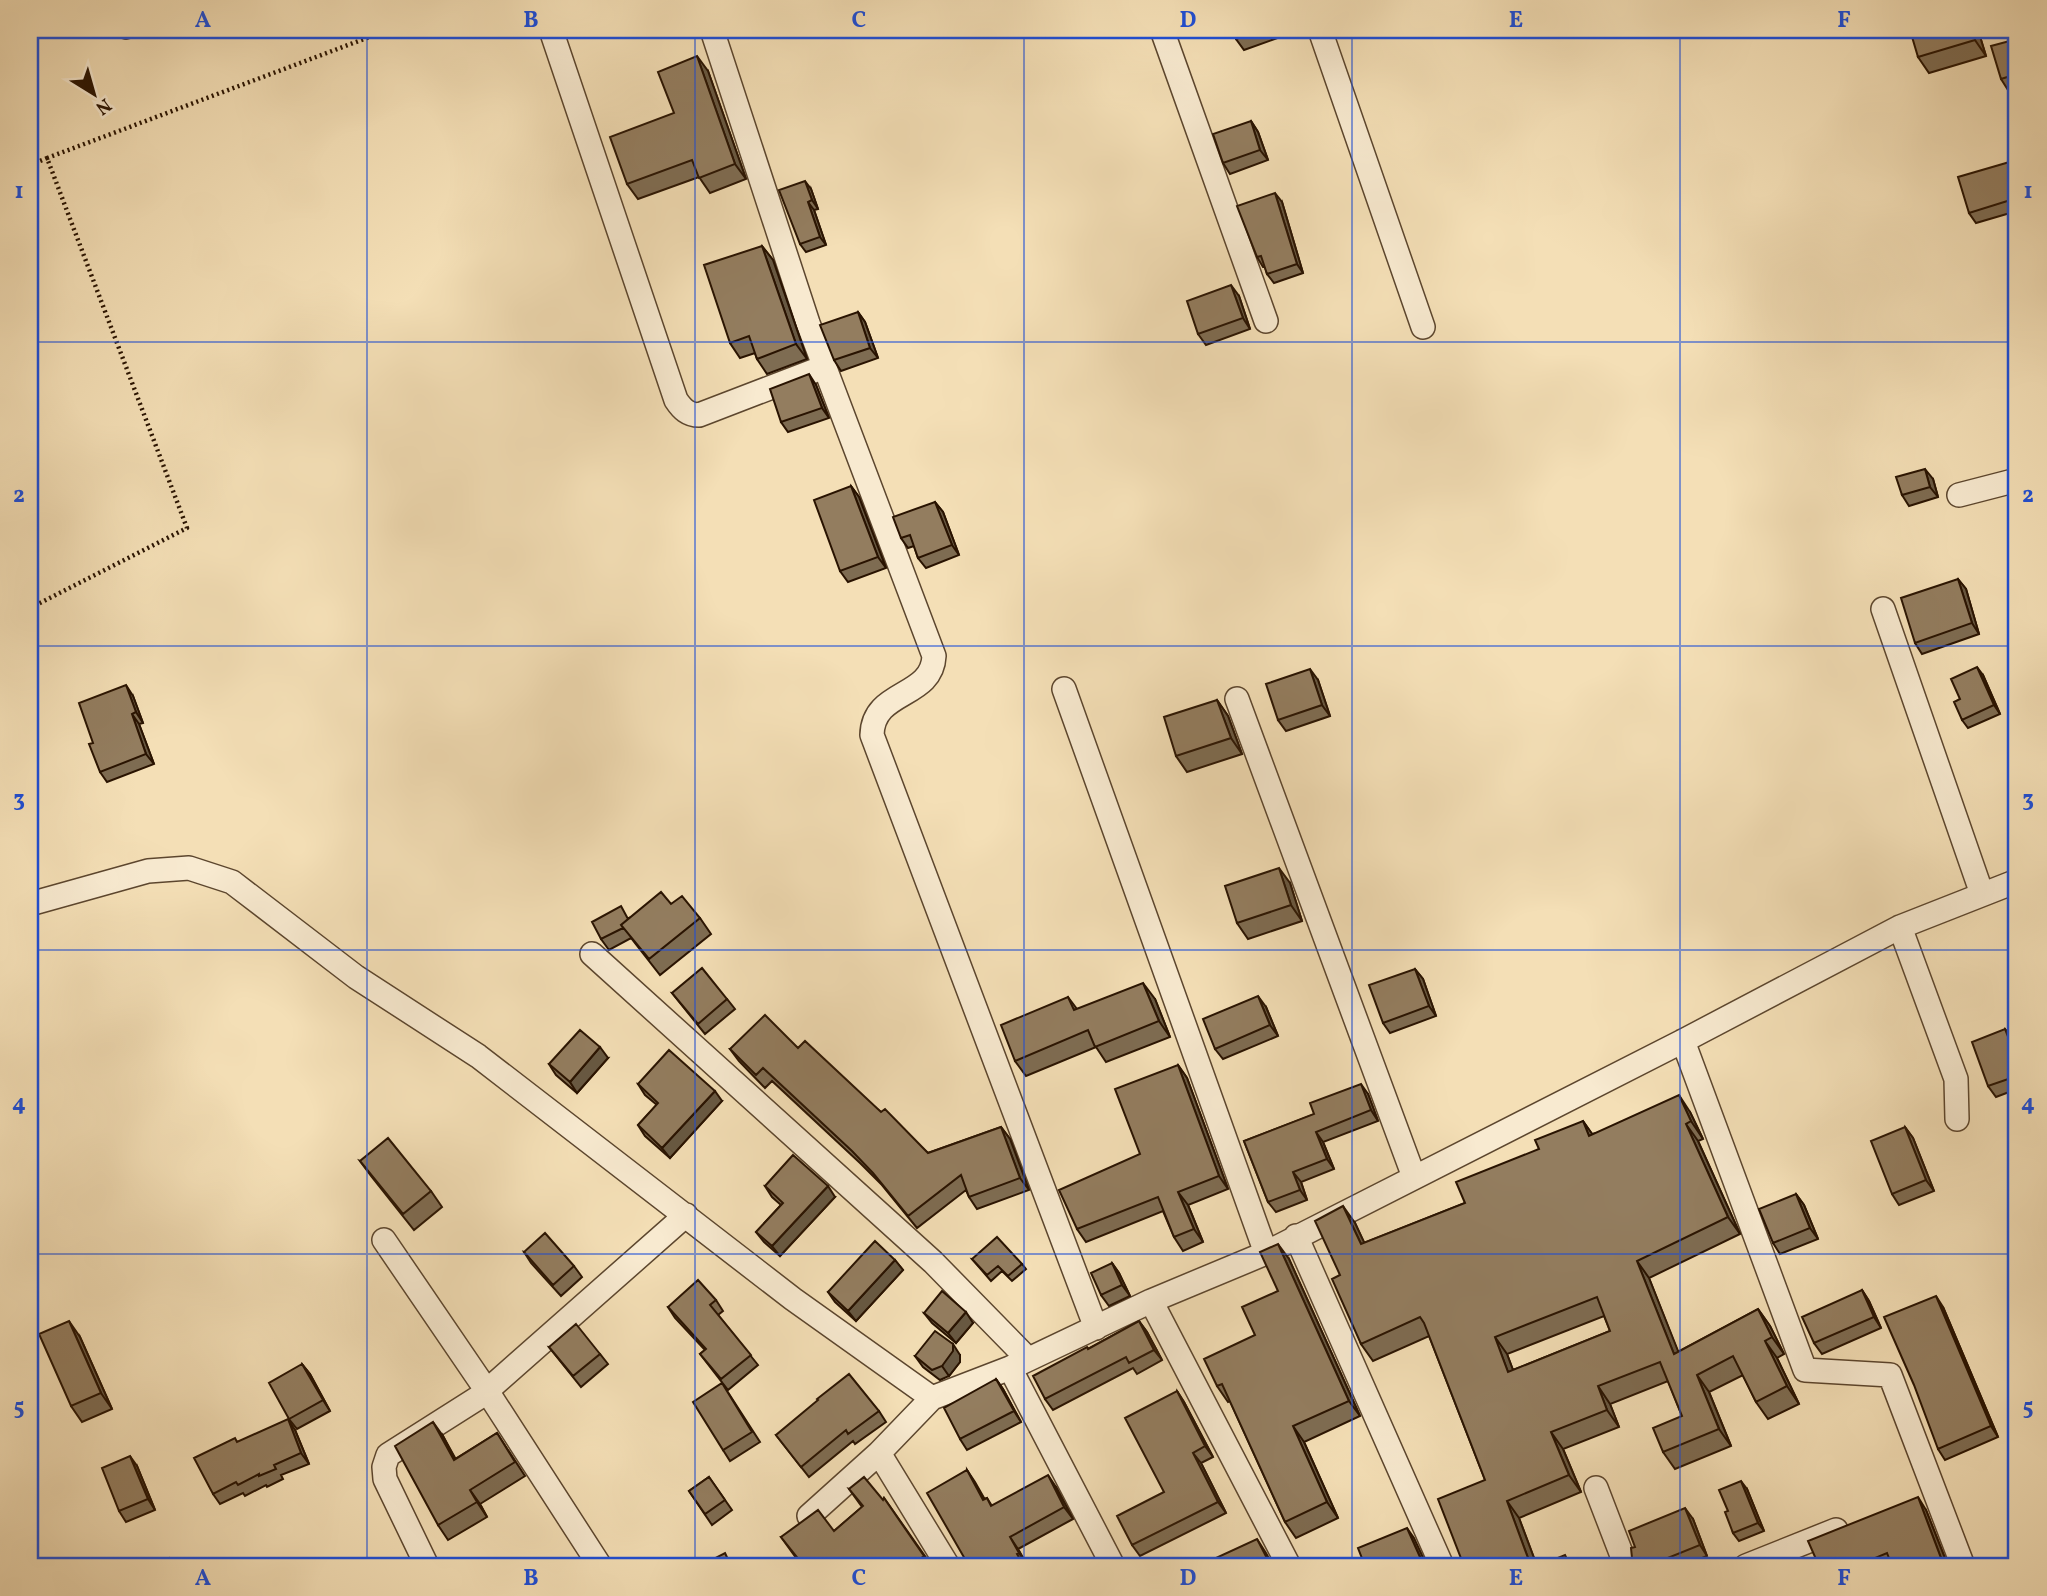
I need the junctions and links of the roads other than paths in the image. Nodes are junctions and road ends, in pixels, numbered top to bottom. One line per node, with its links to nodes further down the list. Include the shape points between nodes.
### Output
1 (116, 30): 2 (lane)
2 (137, 30)
3 (551, 30): 9 (street, via 681,407 699,415)
4 (712, 30): 9 (street)
5 (1163, 30): 7 (street)
6 (1320, 30): 8 (street)
7 (1266, 321)
8 (1423, 327)
9 (824, 368): 28 (street, via 934,656 926,679 878,712 872,736)
10 (2017, 480): 11 (street)
11 (1959, 495)
12 (1883, 609): 16 (street)
13 (1064, 688): 26 (street)
14 (1237, 699): 22 (street)
15 (2017, 881): 16 (street)
16 (1982, 894): 18 (street)
17 (30, 904): 23 (street, via 148,871 188,867 232,882 356,977 478,1056)
18 (1900, 927): 20 (street); 21 (street, via 1956,1079)
19 (592, 954): 29 (street, via 922,1252)
20 (1683, 1041): 22 (street); 45 (street, via 1805,1370 1890,1375 1927,1494)
21 (1957, 1119)
22 (1414, 1177): 24 (street)
23 (686, 1215): 30 (street); 31 (street, via 793,1299)
24 (1296, 1236): 26 (street); 42 (street)
25 (384, 1240): 30 (street)
26 (1266, 1252): 27 (street)
27 (1151, 1301): 28 (street); 41 (street)
28 (1096, 1328): 29 (street)
29 (1019, 1364): 31 (street); 40 (street)
30 (487, 1391): 37 (street, via 388,1455 385,1479); 38 (street)
31 (932, 1398): 32 (street)
32 (878, 1452): 34 (street); 39 (street)
33 (1595, 1488): 43 (street)
34 (809, 1516)
35 (1856, 1523): 36 (street)
36 (1794, 1557): 44 (street)
37 (427, 1566)
38 (600, 1566)
39 (948, 1566)
40 (1113, 1566)
41 (1289, 1566)
42 (1442, 1566)
43 (1626, 1566)
44 (1746, 1566)
45 (1963, 1566)

